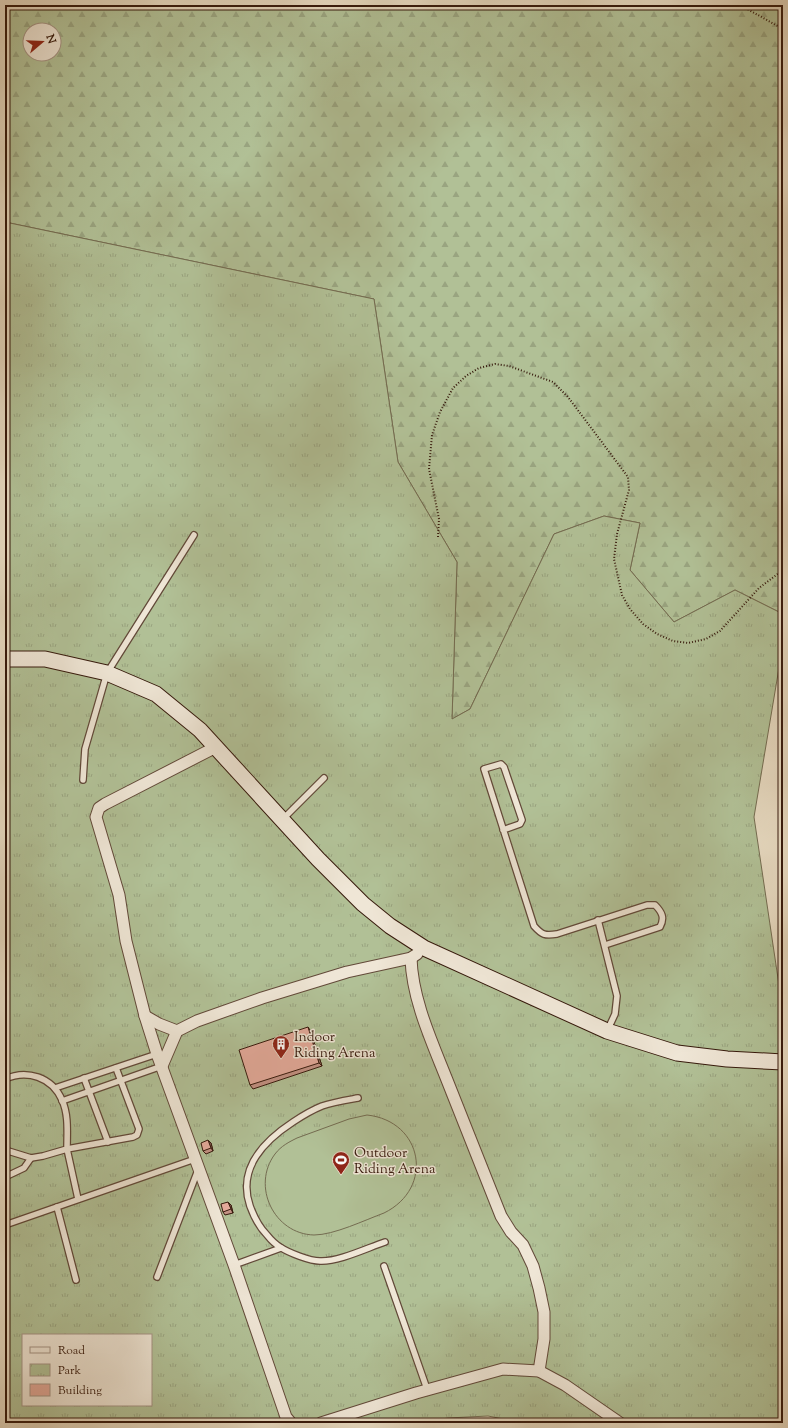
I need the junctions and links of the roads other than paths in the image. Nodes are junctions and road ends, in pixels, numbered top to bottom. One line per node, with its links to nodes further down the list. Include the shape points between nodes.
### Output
1 (194, 535): 3 (lane)
2 (5, 659): 3 (street, via 45,659)
3 (107, 673): 4 (street, via 156,694 200,730); 6 (lane, via 85,748)
4 (216, 747): 7 (street); 13 (street, via 105,804 96,817 119,895 126,941)
5 (324, 778): 7 (lane)
6 (84, 780)
7 (282, 819): 11 (street, via 363,904 390,926)
8 (503, 830): 8 (lane, via 484,769 503,765 522,822); 9 (lane, via 534,926 540,933 550,935)
9 (598, 920): 10 (lane); 10 (lane, via 647,905 655,905 663,915 660,927)
10 (605, 945): 15 (lane, via 617,996 615,1014)
11 (424, 948): 12 (street); 15 (street)
12 (411, 958): 14 (street, via 347,972 262,998 197,1021); 42 (street, via 415,992 501,1216 523,1245 533,1266 544,1312 544,1339)
13 (146, 1016): 14 (street); 16 (street)
14 (177, 1031): 18 (street)
15 (606, 1031): 17 (street, via 677,1053)
16 (157, 1054): 18 (street); 19 (lane)
17 (783, 1062)
18 (162, 1066): 22 (lane); 31 (street)
19 (116, 1068): 20 (lane); 22 (lane)
20 (84, 1078): 23 (lane); 24 (lane)
21 (5, 1079): 23 (lane, via 14,1075 29,1074 43,1078)
22 (120, 1080): 24 (lane); 27 (lane, via 139,1129 133,1138)
23 (55, 1088): 26 (lane)
24 (88, 1092): 26 (lane); 27 (lane)
25 (358, 1098): 37 (lane, via 323,1106 302,1116 262,1147 248,1171 246,1190 254,1216 260,1228)
26 (62, 1101): 28 (lane, via 66,1115)
27 (108, 1142): 28 (lane)
28 (67, 1149): 30 (lane); 33 (lane)
29 (5, 1150): 30 (lane)
30 (31, 1158): 32 (lane, via 24,1168)
31 (197, 1163): 33 (lane); 38 (street); 40 (lane)
32 (5, 1177)
33 (78, 1199): 34 (lane)
34 (57, 1207): 35 (lane); 41 (lane)
35 (5, 1225)
36 (384, 1242): 37 (lane, via 334,1259 320,1261)
37 (280, 1248): 38 (lane)
38 (234, 1265): 44 (street, via 286,1417)
39 (384, 1266): 43 (lane)
40 (157, 1277)
41 (76, 1280)
42 (539, 1371): 43 (street, via 503,1369); 46 (street, via 565,1385)
43 (428, 1389): 45 (street)
44 (291, 1423)
45 (321, 1423)
46 (620, 1423)

